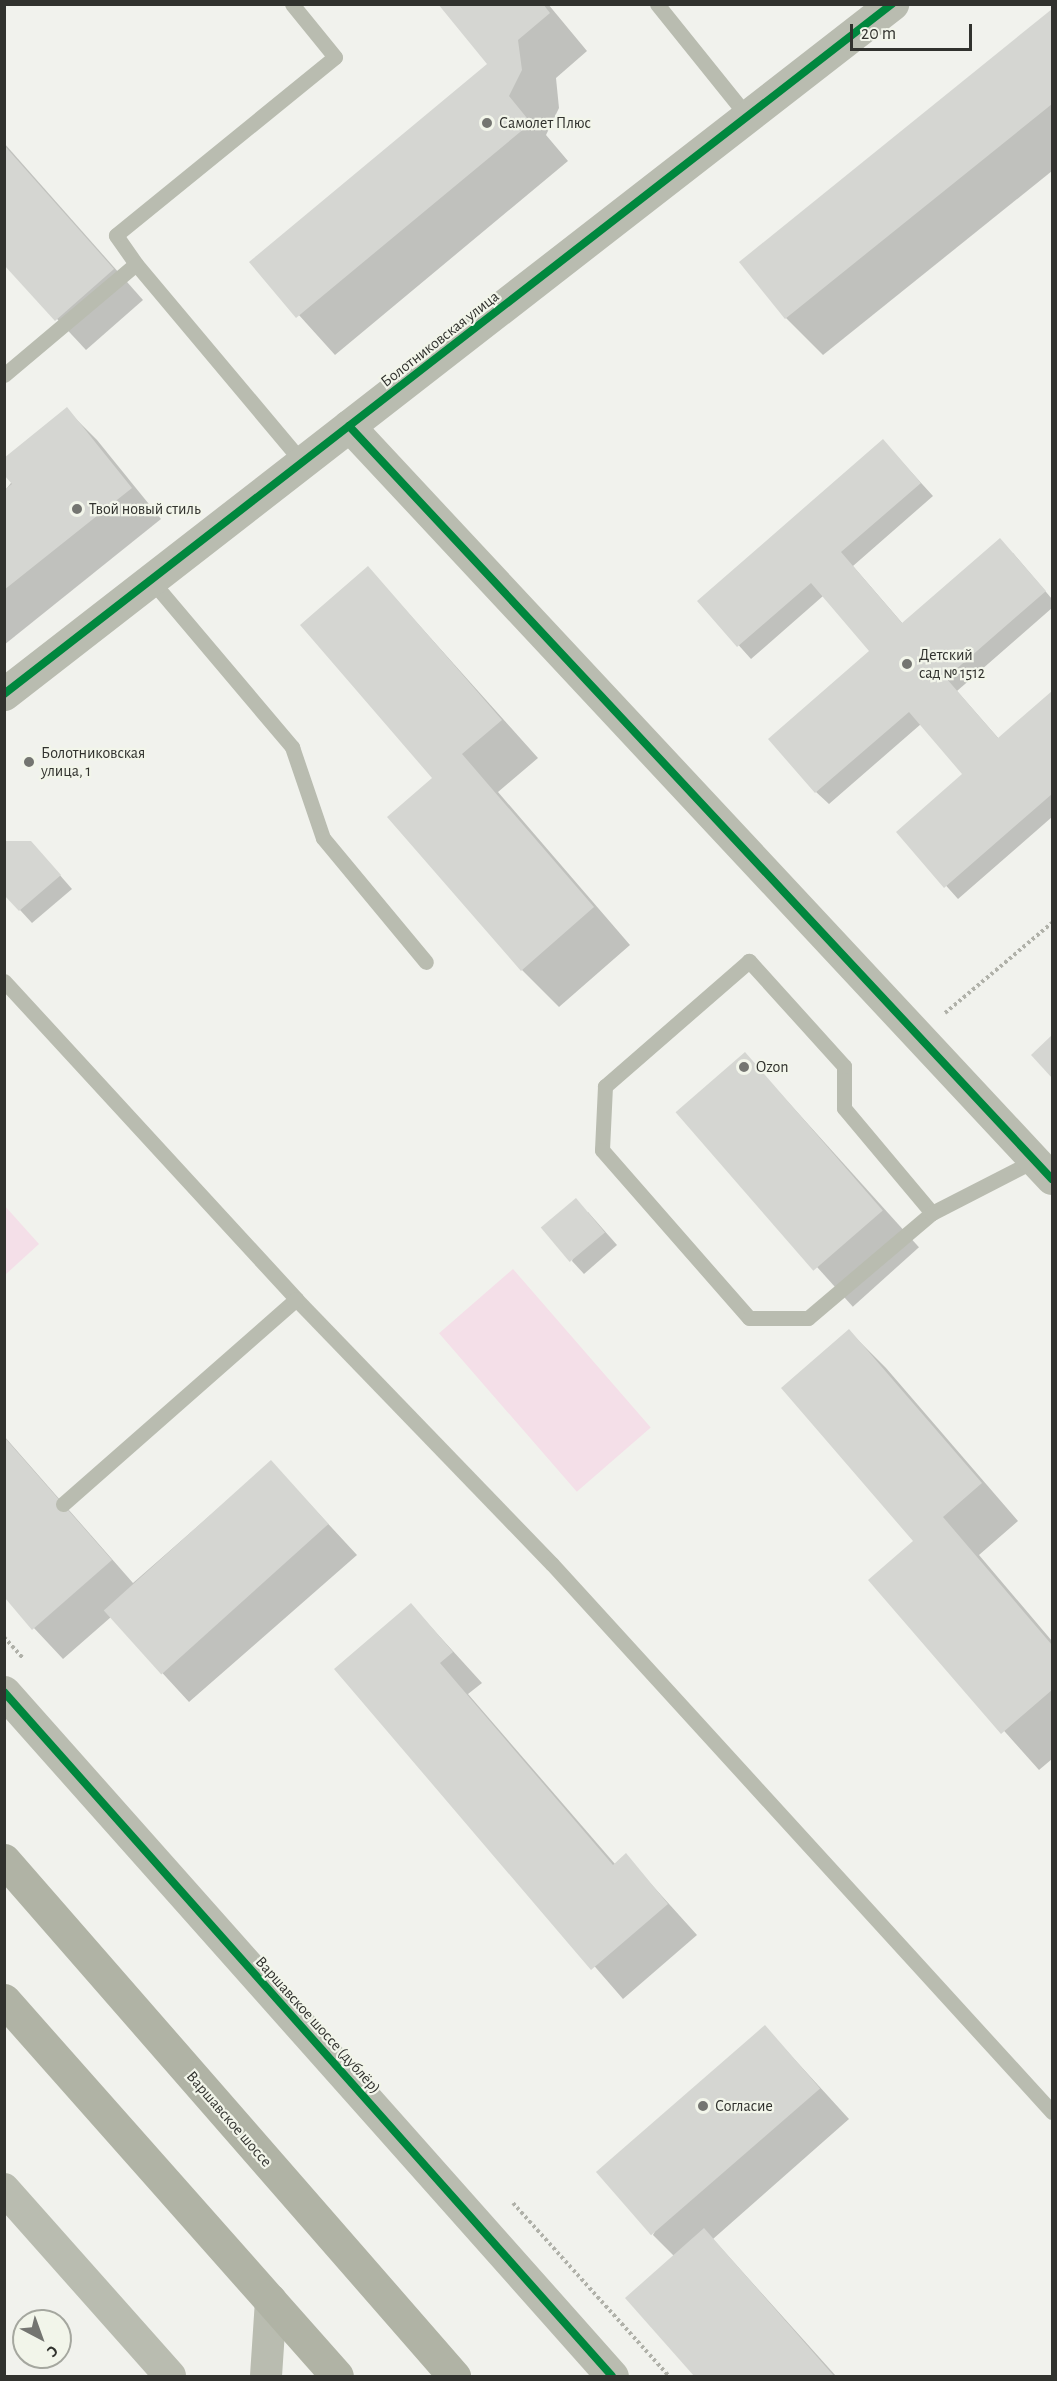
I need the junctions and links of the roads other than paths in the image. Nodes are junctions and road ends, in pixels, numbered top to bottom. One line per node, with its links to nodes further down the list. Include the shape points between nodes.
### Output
1 (292, 4): 5 (lane, via 335,57 116,235)
2 (657, 4): 4 (lane)
3 (892, 4): 4 (street, Болотниковская улица)
4 (747, 116): 7 (street, Болотниковская улица)
5 (136, 264): 6 (lane); 8 (lane)
6 (4, 375)
7 (349, 426): 8 (street, Болотниковская улица); 13 (street)
8 (302, 462): 9 (street, Болотниковская улица)
9 (151, 580): 10 (street, Болотниковская улица); 11 (lane, via 292,747 323,838)
10 (4, 694)
11 (426, 962)
12 (4, 981): 15 (lane)
13 (1044, 1170): 14 (lane)
14 (933, 1213): 14 (lane, via 808,1318 749,1318 602,1150 605,1086 749,961 844,1065 844,1108)
15 (296, 1299): 16 (lane); 20 (lane, via 552,1564)
16 (63, 1504)
17 (4, 1692): 27 (street, Варшавское шоссе (дублёр))
18 (4, 1860): 26 (main road, Варшавское шоссе)
19 (4, 2000): 22 (main road)
20 (1053, 2112)
21 (4, 2189): 23 (street)
22 (271, 2300): 24 (street); 25 (main road)
23 (170, 2376)
24 (266, 2376)
25 (337, 2376)
26 (454, 2376)
27 (612, 2376)

